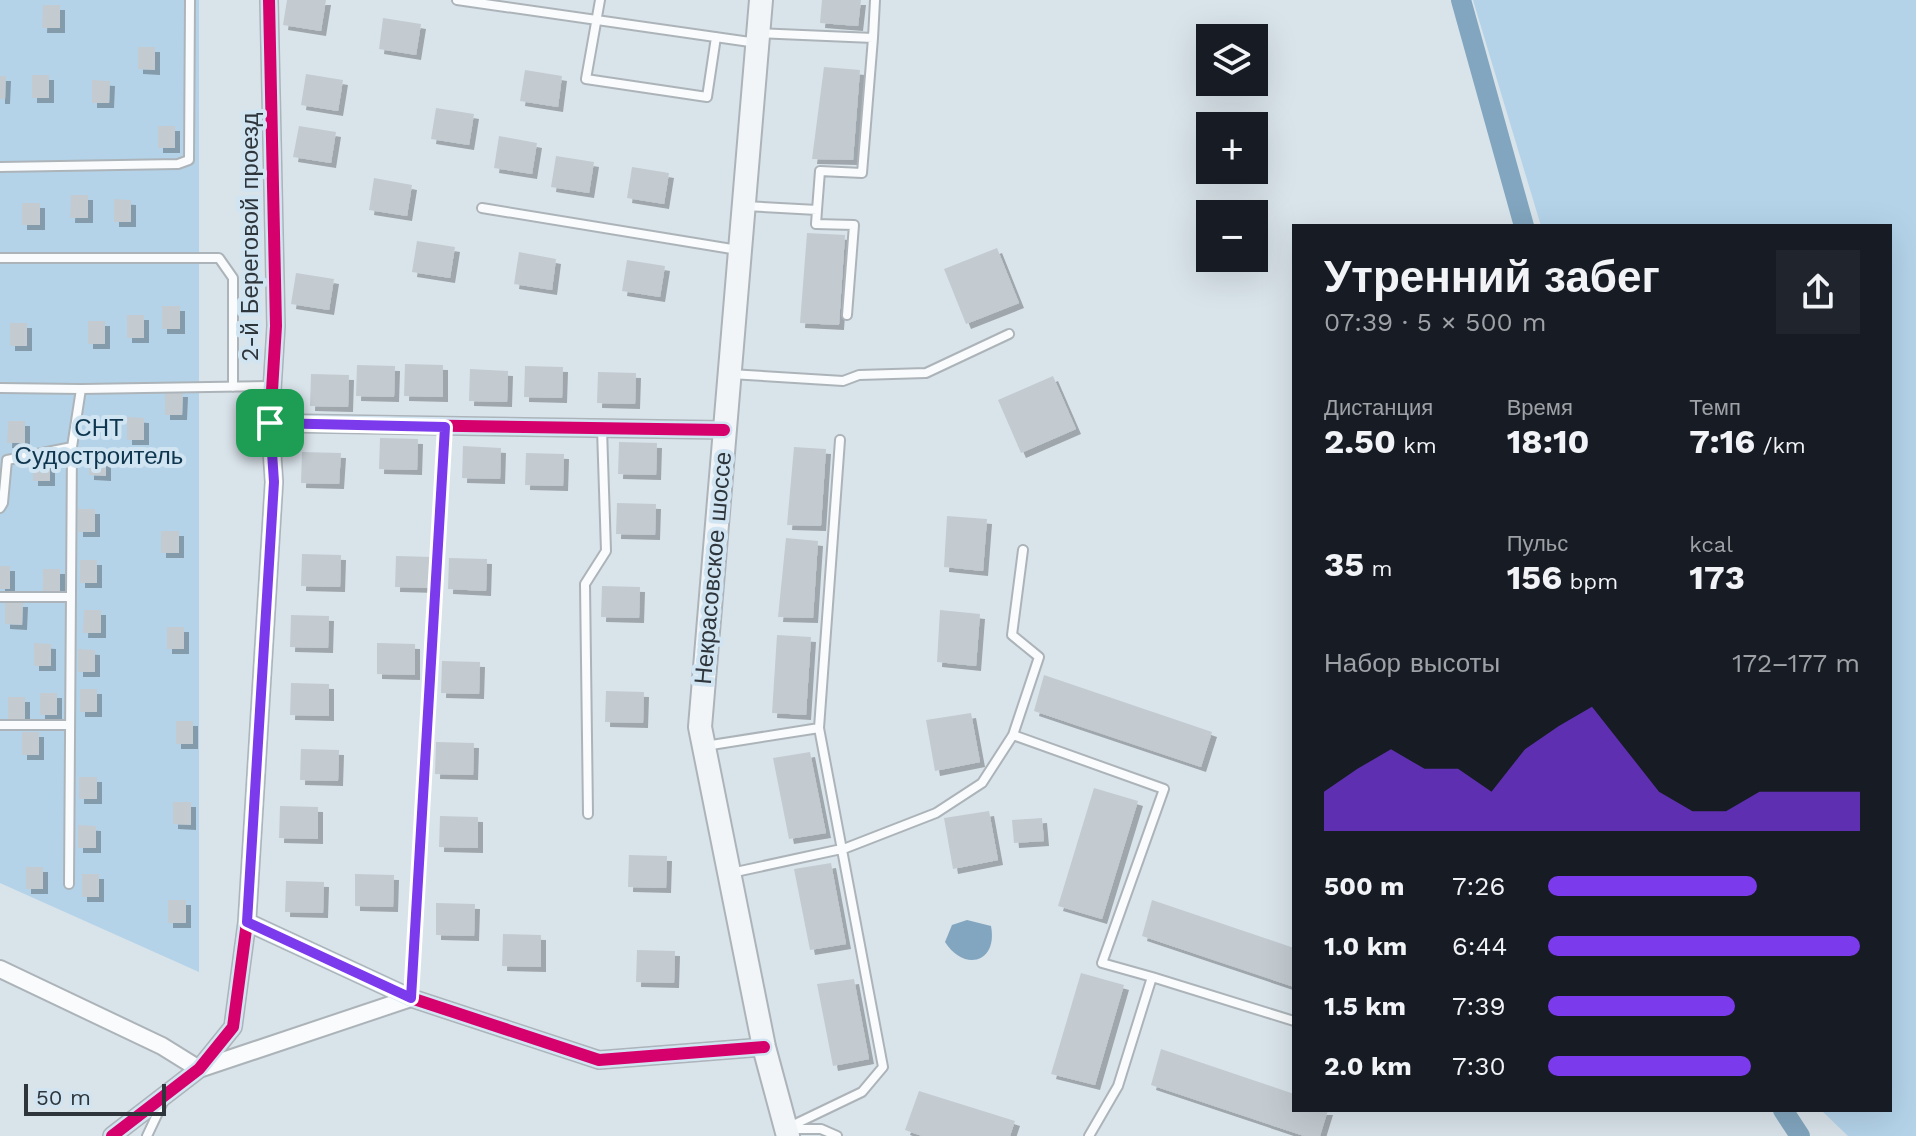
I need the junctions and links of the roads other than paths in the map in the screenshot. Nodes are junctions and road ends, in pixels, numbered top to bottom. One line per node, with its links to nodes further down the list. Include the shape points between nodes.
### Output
1 (190, 0): 11 (lane, via 189,160)
2 (269, 0): 20 (street, 2-й Береговой проезд, via 276,326)
3 (457, 0): 7 (lane)
4 (600, 0): 7 (lane)
5 (761, 0): 9 (main road, Некрасовское шоссе)
6 (875, 0): 10 (lane)
7 (596, 20): 8 (lane); 8 (lane, via 586,79 707,97)
8 (716, 37): 9 (lane)
9 (758, 38): 10 (lane); 12 (main road, Некрасовское шоссе)
10 (873, 38): 14 (lane, via 862,173 820,171)
11 (0, 167)
12 (744, 206): 14 (lane); 15 (main road, Некрасовское шоссе)
13 (482, 208): 15 (lane)
14 (817, 210): 17 (lane, via 816,224 854,225)
15 (740, 251): 19 (main road, Некрасовское шоссе)
16 (0, 258): 21 (lane, via 219,258 233,278)
17 (847, 315)
18 (1009, 334): 19 (lane, via 926,373 859,375 843,381)
19 (729, 374): 27 (main road, Некрасовское шоссе)
20 (272, 386): 21 (lane); 24 (street, 2-й Береговой проезд)
21 (233, 387): 23 (lane)
22 (0, 388): 23 (lane)
23 (81, 389): 29 (lane)
24 (270, 423): 25 (street); 43 (street, 2-й Береговой проезд, via 274,482)
25 (445, 427): 26 (street); 46 (lane)
26 (602, 429): 27 (street); 39 (lane, via 606,551 585,584)
27 (724, 430): 38 (main road, Некрасовское шоссе, via 700,727)
28 (840, 440): 36 (lane)
29 (72, 447): 30 (lane, via 7,460); 33 (lane)
30 (0, 508)
31 (1023, 550): 37 (lane, via 1012,635 1039,657)
32 (0, 597): 33 (lane)
33 (71, 597): 35 (lane)
34 (0, 725): 35 (lane)
35 (70, 725): 42 (lane)
36 (819, 728): 38 (lane); 40 (lane)
37 (1013, 735): 40 (lane, via 982,783 936,813); 45 (lane, via 1164,789 1102,963)
38 (704, 746): 41 (main road, Некрасовское шоссе)
39 (588, 814)
40 (841, 849): 41 (lane); 51 (lane, via 883,1067 862,1092)
41 (730, 873): 48 (main road, Некрасовское шоссе)
42 (69, 884)
43 (247, 922): 46 (street); 49 (street, 2-й Береговой проезд, via 233,1027)
44 (0, 969): 49 (street)
45 (1152, 977): 47 (lane); 55 (lane, via 1118,1086)
46 (411, 998): 48 (street, via 599,1060); 49 (street)
47 (1292, 1020)
48 (764, 1047): 51 (main road, Некрасовское шоссе)
49 (199, 1069): 50 (street, 2-й Береговой проезд)
50 (166, 1095): 52 (street, 2-й Береговой проезд); 53 (lane)
51 (787, 1132): 54 (lane, via 821,1129)
52 (112, 1136)
53 (147, 1136)
54 (837, 1136)
55 (1089, 1136)

